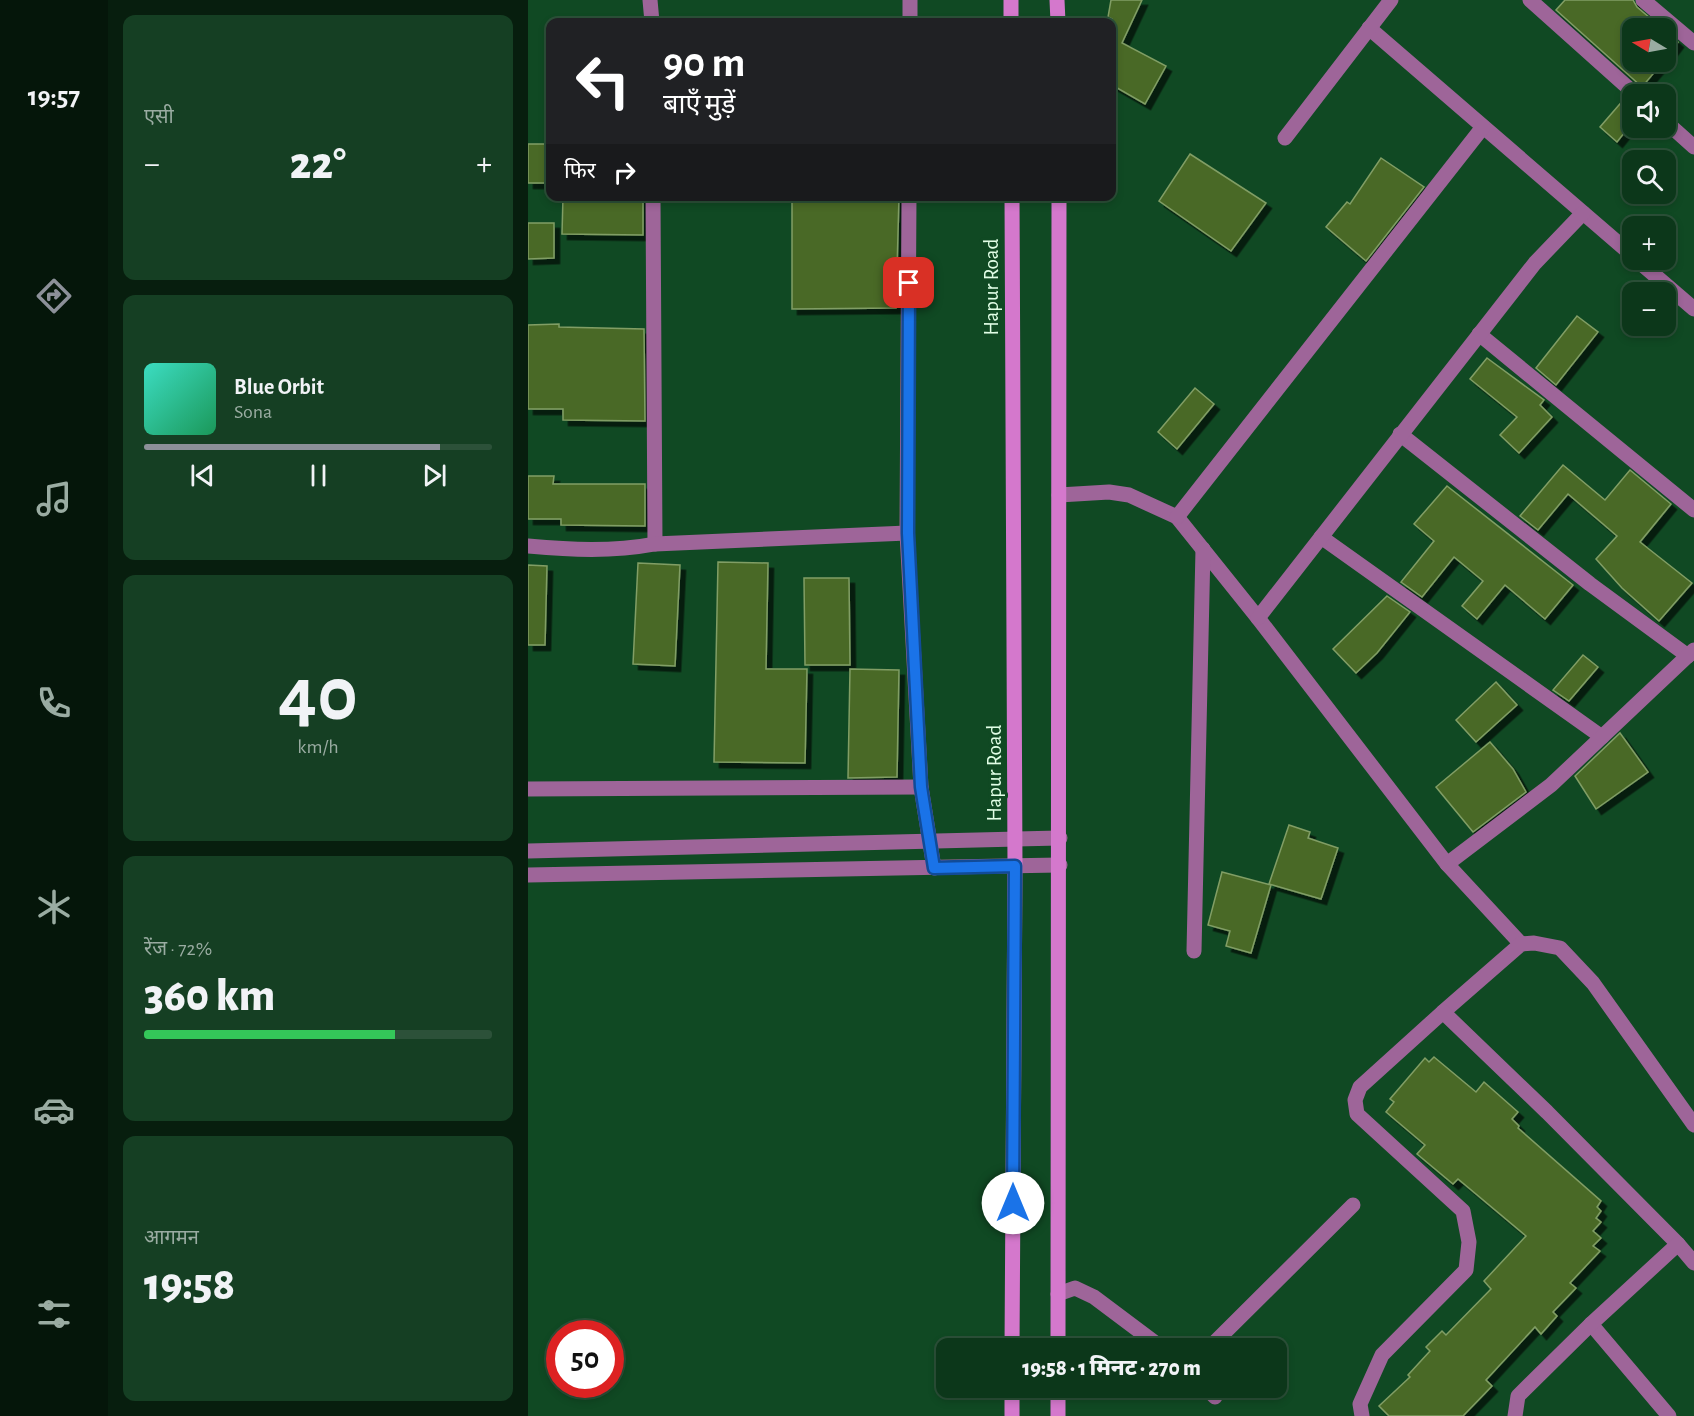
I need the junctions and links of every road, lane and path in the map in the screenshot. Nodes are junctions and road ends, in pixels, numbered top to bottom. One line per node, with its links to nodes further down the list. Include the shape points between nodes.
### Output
1 (650, 0): 8 (street)
2 (910, 0): 9 (street)
3 (1011, 0): 10 (main road)
4 (1058, 0): 11 (main road)
5 (1391, 0): 12 (street)
6 (1530, 0): 14 (street)
7 (1643, 0): 13 (street)
8 (652, 18)
9 (910, 18)
10 (1011, 18)
11 (1058, 18)
12 (1369, 28): 15 (street); 17 (street)
13 (1694, 44)
14 (1624, 84)
15 (1483, 127): 23 (street); 31 (street)
16 (1676, 131): 18 (street)
17 (1285, 138)
18 (1694, 147)
19 (653, 201): 34 (street)
20 (909, 201): 32 (street)
21 (1012, 201): 43 (main road, Hapur Road)
22 (1059, 201): 29 (main road)
23 (1583, 213): 24 (street); 27 (street, via 1535,263)
24 (1622, 246)
25 (1649, 270): 26 (street)
26 (1694, 309)
27 (1479, 334): 28 (street); 30 (street)
28 (1400, 434): 33 (street); 38 (street, via 1590,584)
29 (1059, 495): 31 (street, via 1129,495); 42 (main road)
30 (1694, 510)
31 (1178, 518): 36 (street)
32 (908, 533): 34 (street); 40 (street)
33 (1321, 537): 37 (street); 39 (street)
34 (654, 544): 35 (street, via 625,550)
35 (528, 546)
36 (1203, 549): 37 (street); 52 (street)
37 (1258, 618): 46 (street)
38 (1691, 653): 39 (street)
39 (1602, 737): 46 (street, via 1551,785)
40 (921, 787): 41 (street); 44 (street)
41 (528, 789)
42 (1059, 838): 43 (street); 47 (main road)
43 (1015, 839): 44 (street); 48 (main road, Hapur Road)
44 (930, 841): 45 (street); 49 (street)
45 (528, 851)
46 (1447, 864): 51 (street)
47 (1060, 865): 48 (street); 58 (main road)
48 (1015, 866): 49 (street); 60 (main road, Hapur Road)
49 (934, 868): 50 (street)
50 (528, 875)
51 (1521, 944): 53 (street); 54 (street, via 1560,948 1593,983)
52 (1194, 951)
53 (1443, 1012): 56 (street); 68 (street, via 1360,1087 1355,1100 1357,1114 1463,1212 1469,1242 1466,1270 1382,1355 1360,1404)
54 (1694, 1125)
55 (1353, 1205): 63 (street)
56 (1678, 1244): 57 (street); 59 (street)
57 (1694, 1263)
58 (1058, 1294): 61 (main road); 62 (street, via 1075,1288 1094,1297)
59 (1591, 1324): 69 (street, via 1518,1396); 70 (street)
60 (1012, 1338)
61 (1058, 1338)
62 (1149, 1338)
63 (1219, 1338)
64 (1012, 1398): 66 (main road)
65 (1058, 1398): 67 (main road)
66 (1012, 1416)
67 (1058, 1416)
68 (1362, 1416)
69 (1515, 1416)
70 (1669, 1416)

